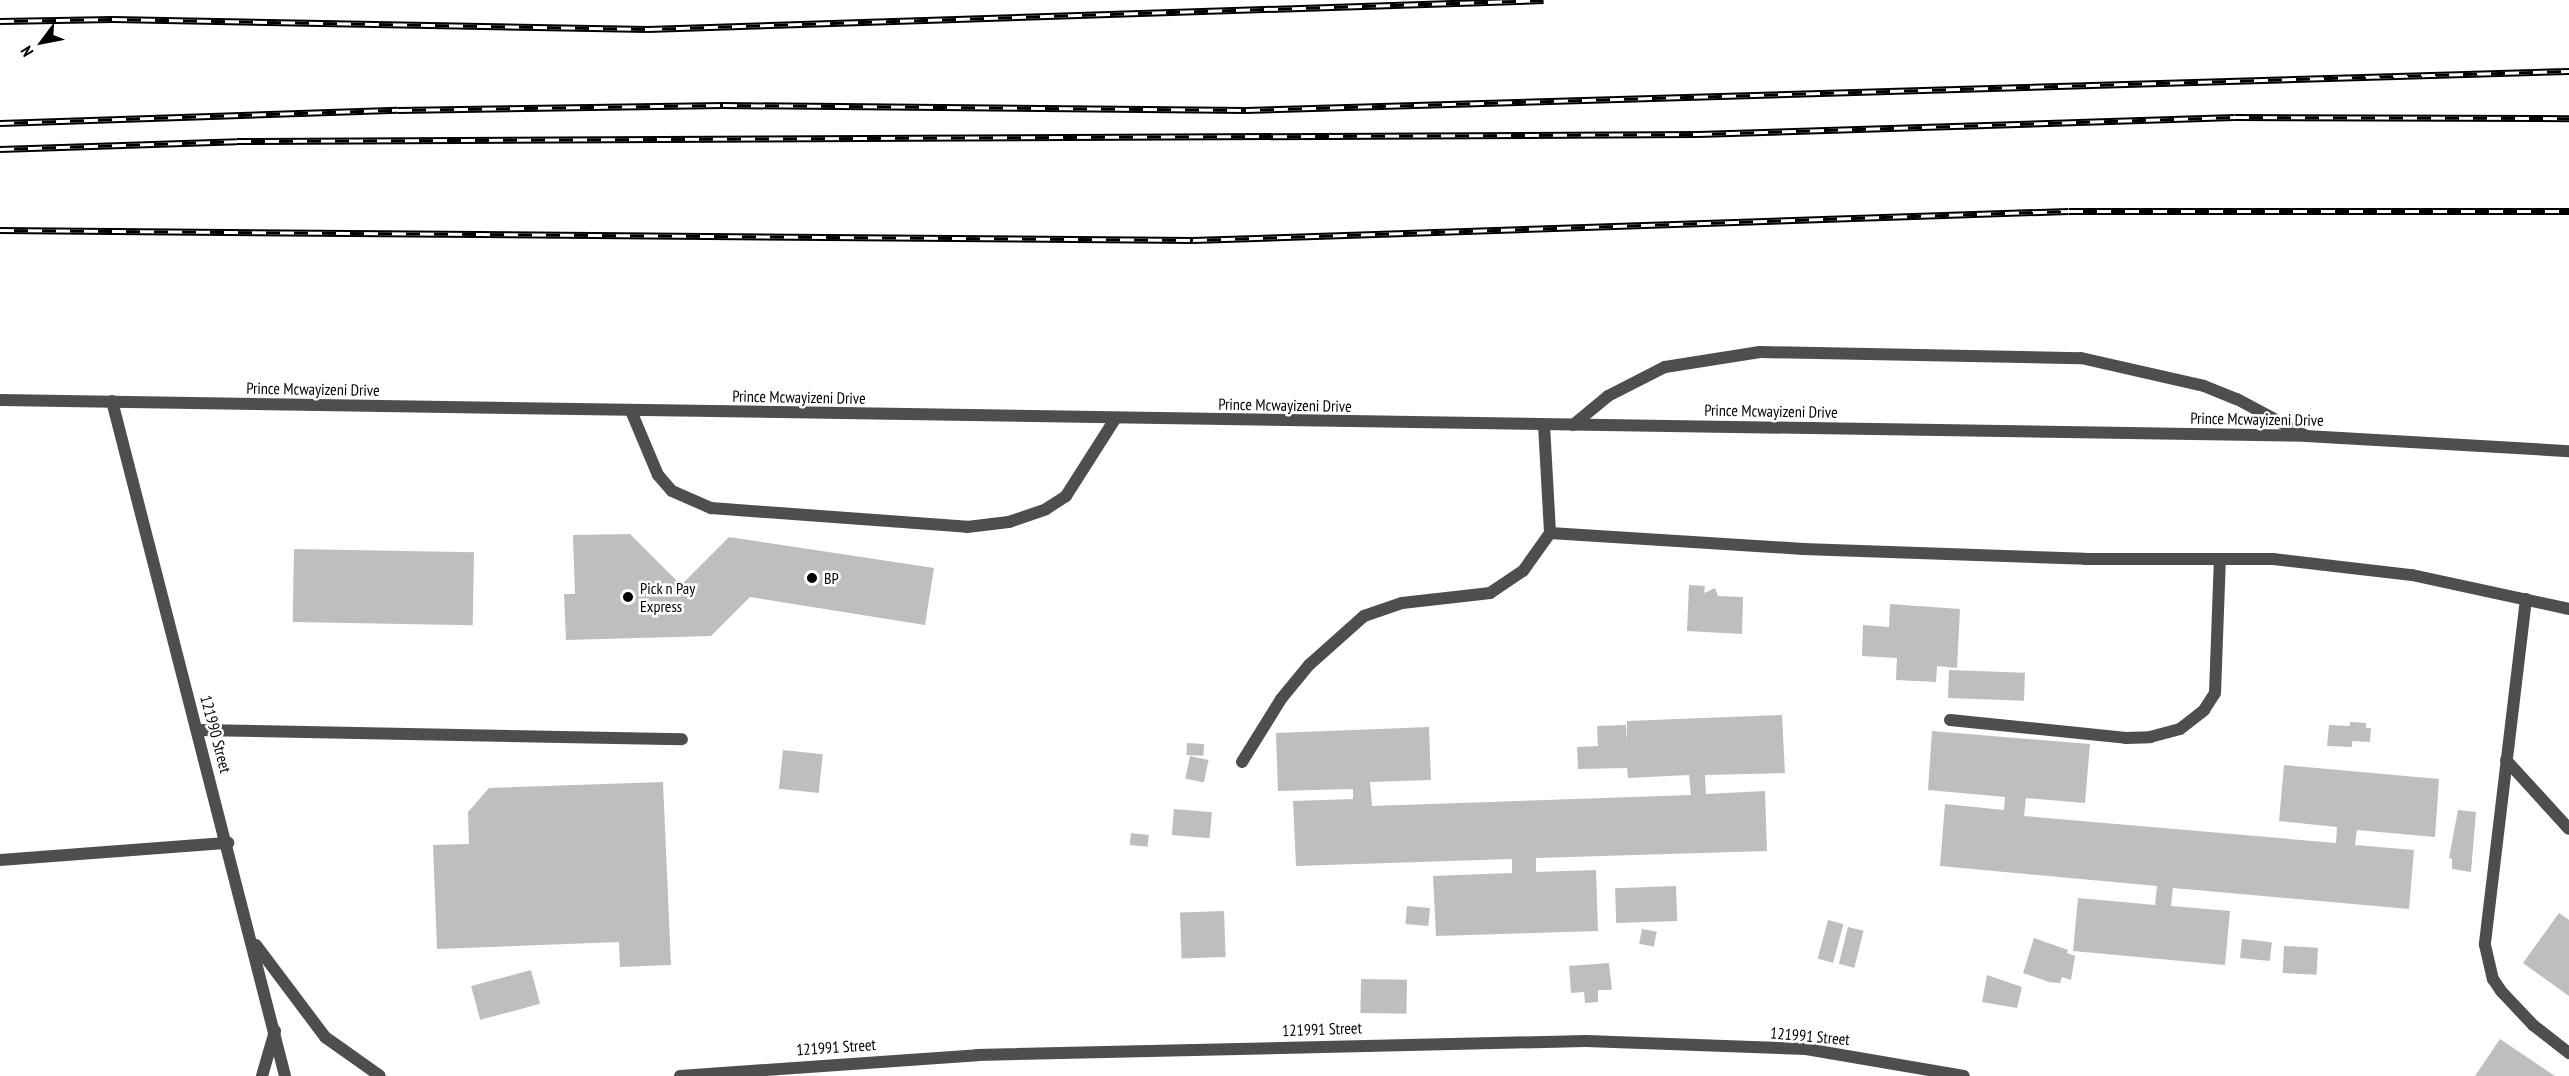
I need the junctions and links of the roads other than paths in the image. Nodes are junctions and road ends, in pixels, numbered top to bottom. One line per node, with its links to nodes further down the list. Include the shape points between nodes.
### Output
1 (0, 400): 2 (street, Prince Mcwayizeni Drive)
2 (112, 402): 3 (street, Prince Mcwayizeni Drive); 14 (street, 121990 Street)
3 (631, 411): 4 (street, Prince Mcwayizeni Drive); 4 (street, via 658,475 672,491 694,502 734,512 967,527 1009,522 1046,508 1066,495 1080,480)
4 (1115, 419): 5 (street, Prince Mcwayizeni Drive)
5 (1544, 424): 6 (street, Prince Mcwayizeni Drive); 9 (street)
6 (1573, 425): 7 (street, Prince Mcwayizeni Drive); 7 (street, via 1608,396 1655,370 1699,359 1760,352 2081,358 2204,386)
7 (2306, 436): 8 (street, Prince Mcwayizeni Drive)
8 (2569, 451)
9 (1550, 533): 10 (street, via 1803,549 2085,560); 17 (street, via 1523,571 1490,593 1473,598 1402,603 1364,616 1309,665 1281,699)
10 (2220, 559): 11 (street, via 2328,564 2412,575); 13 (street, via 2215,693 2204,710 2180,729 2126,738)
11 (2526, 599): 12 (street); 16 (street)
12 (2569, 609)
13 (1950, 720)
14 (198, 730): 15 (street); 19 (street, 121990 Street)
15 (682, 739)
16 (2506, 760): 18 (street); 23 (street, via 2487,906 2488,963 2493,978 2513,1006)
17 (1242, 762)
18 (2569, 829)
19 (228, 843): 20 (street); 21 (street, 121990 Street)
20 (0, 860)
21 (252, 939): 22 (street, 121990 Street); 26 (street, via 325,1037)
22 (275, 1030): 24 (street); 25 (street, 121990 Street)
23 (2569, 1053)
24 (262, 1076)
25 (285, 1076)
26 (380, 1076)
27 (680, 1076): 28 (street, 121991 Street, via 977,1055 1586,1041 1806,1049)
28 (1964, 1076)

